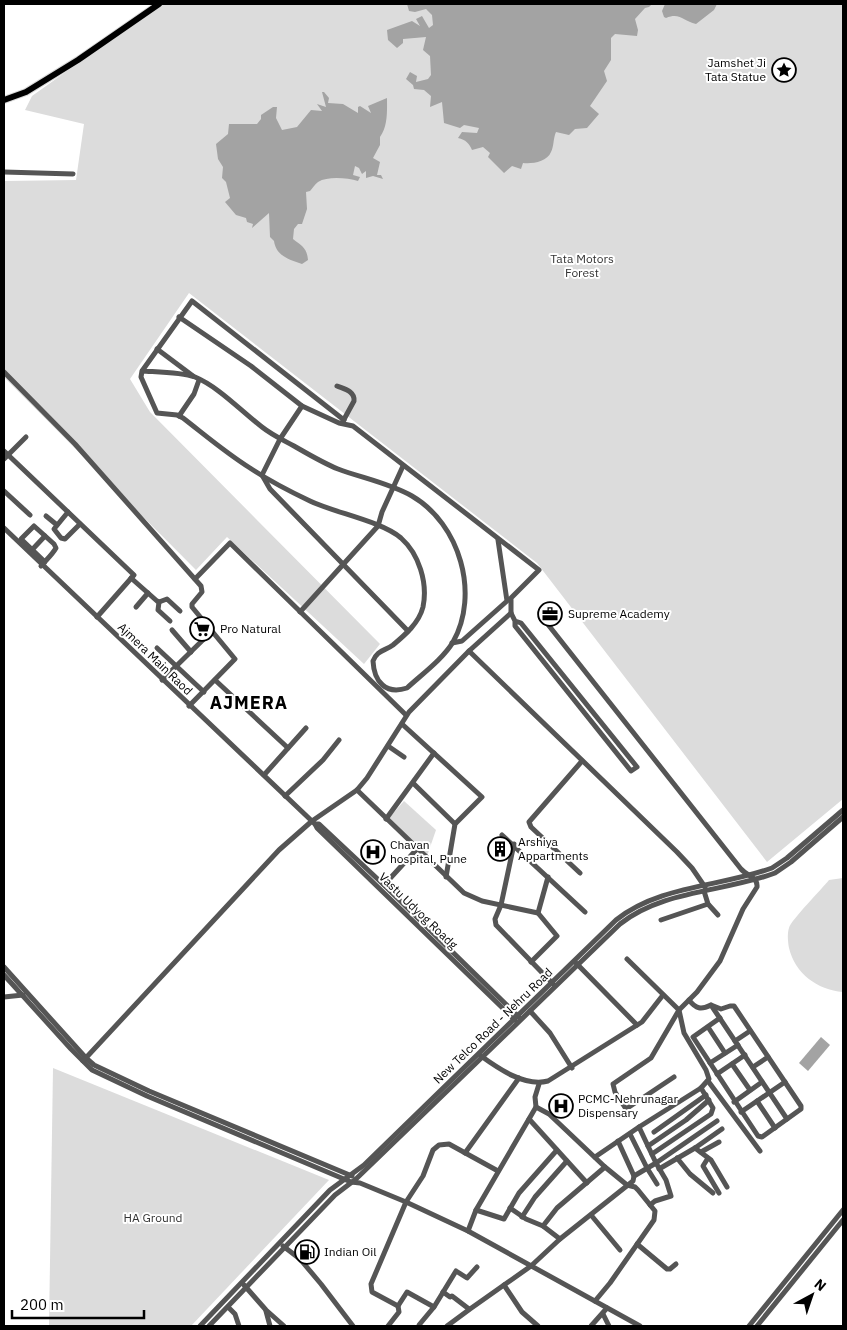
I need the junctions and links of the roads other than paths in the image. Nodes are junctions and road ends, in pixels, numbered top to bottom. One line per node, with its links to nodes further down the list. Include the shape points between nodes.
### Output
1 (153, 4): 3 (main road)
2 (160, 4): 3 (main road)
3 (86, 52): 4 (main road, via 24,89); 5 (main road, via 26,92)
4 (4, 96)
5 (4, 100)
6 (4, 172): 7 (street)
7 (73, 174)
8 (179, 317): 9 (street); 14 (street, via 251,366); 16 (street, via 192,301)
9 (157, 349): 11 (street); 12 (street)
10 (4, 372): 37 (street, via 75,444)
11 (142, 372): 12 (street); 15 (street, via 157,413)
12 (196, 378): 15 (street, via 194,394); 18 (street)
13 (337, 386): 16 (street, via 354,397)
14 (302, 406): 16 (street); 18 (street)
15 (179, 416): 21 (street)
16 (343, 422): 20 (street, via 353,426)
17 (26, 437): 19 (street)
18 (280, 439): 21 (street); 22 (street, via 337,468)
19 (5, 455): 24 (street)
20 (403, 466): 22 (street); 32 (street)
21 (262, 475): 29 (street, via 322,506); 35 (street, via 270,489)
22 (393, 488): 29 (street); 52 (street, via 412,496 430,510 458,551 465,602 463,618)
23 (4, 491): 25 (street)
24 (68, 512): 27 (street); 28 (street)
25 (30, 515)
26 (46, 516): 28 (street)
27 (80, 524): 28 (street, via 65,539 54,531); 36 (street, via 134,574)
28 (57, 525)
29 (378, 526): 35 (street); 50 (street, via 402,540 419,565 423,608)
30 (4, 528): 33 (street, Ajmera Main Raod)
31 (45, 536): 33 (street); 33 (street, via 34,526 21,538); 34 (street, via 56,548)
32 (498, 539): 43 (street, via 539,570 511,598); 52 (street, via 507,601 462,641)
33 (30, 552): 34 (street, Ajmera Main Raod)
34 (43, 564): 44 (street, Ajmera Main Raod)
35 (343, 565): 42 (street); 50 (street)
36 (131, 578): 38 (street); 44 (street)
37 (195, 579): 42 (street, via 230,543); 49 (street, via 203,590 192,608)
38 (148, 593): 39 (street); 40 (street)
39 (160, 602): 41 (street, via 167,599); 46 (street, via 158,610)
40 (136, 607)
41 (180, 610)
42 (300, 612): 64 (street)
43 (511, 613): 45 (street); 55 (street)
44 (97, 617): 60 (street, Ajmera Main Raod)
45 (515, 620): 51 (street, via 521,622); 53 (street, via 515,626)
46 (170, 621)
47 (546, 622): 88 (street, via 741,869)
48 (172, 630): 56 (street)
49 (211, 632): 56 (street); 61 (street, via 235,659)
50 (408, 632): 52 (street, via 391,647 379,652 373,661 380,680 389,690 407,688)
51 (536, 642): 53 (street); 58 (street)
52 (452, 643)
53 (530, 645): 59 (street)
54 (157, 648): 57 (street)
55 (469, 651): 64 (street); 74 (street)
56 (190, 652): 57 (street)
57 (176, 666): 60 (street); 62 (street)
58 (559, 671): 59 (street); 67 (street)
59 (554, 676): 68 (street)
60 (162, 680): 63 (street, Ajmera Main Raod)
61 (215, 680): 62 (street); 71 (street)
62 (204, 692): 63 (street)
63 (189, 706): 75 (street, Ajmera Main Raod)
64 (406, 715): 65 (street)
65 (402, 724): 70 (street); 72 (street)
66 (306, 728): 71 (street)
67 (606, 729): 68 (street); 68 (street, via 637,767 630,772)
68 (601, 734)
69 (339, 740): 78 (street)
70 (388, 746): 73 (street); 77 (street)
71 (288, 748): 75 (street)
72 (434, 753): 76 (street); 83 (street, via 482,797)
73 (404, 757)
74 (582, 761): 87 (street, via 529,822); 93 (street, via 688,862)
75 (264, 775): 78 (street, Ajmera Main Raod)
76 (413, 783): 81 (street); 83 (street)
77 (357, 790): 81 (street); 82 (street)
78 (285, 796): 82 (street, Ajmera Main Raod)
79 (843, 810): 88 (street, New Telco Road - Nehru Road, via 778,865)
80 (843, 817): 91 (street, New Telco Road - Nehru Road, via 781,869)
81 (386, 819): 86 (street)
82 (314, 822): 92 (street, Vastu Udyog Roadg); 123 (street, via 280,850)
83 (456, 824): 89 (street)
84 (502, 835): 85 (street)
85 (514, 844): 90 (street); 94 (street)
86 (417, 849): 89 (street); 92 (street)
87 (580, 873)
88 (750, 875): 91 (street); 93 (street, New Telco Road - Nehru Road)
89 (446, 877): 94 (street, via 470,897)
90 (548, 877): 96 (street); 97 (street)
91 (755, 879): 93 (street, New Telco Road - Nehru Road); 109 (street, via 757,886 720,961)
92 (385, 888): 114 (street, Vastu Udyog Roadg)
93 (704, 890): 95 (street); 102 (street, New Telco Road - Nehru Road, via 656,898 635,909 616,920)
94 (501, 905): 97 (street); 101 (street, via 494,919 496,925)
95 (705, 905): 98 (street); 99 (street)
96 (585, 912)
97 (538, 913): 101 (street, via 557,936)
98 (718, 915)
99 (661, 920)
100 (627, 959): 107 (street)
101 (531, 962): 105 (street)
102 (576, 963): 105 (street, New Telco Road - Nehru Road); 115 (street)
103 (4, 967): 106 (street)
104 (4, 975): 106 (street)
105 (553, 985): 112 (street, New Telco Road - Nehru Road); 114 (street, New Telco Road - Nehru Road)
106 (25, 994): 108 (street); 123 (street)
107 (663, 995): 111 (street); 115 (street)
108 (4, 997)
109 (689, 1000): 110 (street, via 694,1007 702,1009); 111 (street)
110 (711, 1005): 113 (street); 117 (street, via 723,1010 732,1006)
111 (679, 1010): 129 (street, via 651,1058 613,1084 626,1109); 131 (street, via 684,1033 708,1074)
112 (530, 1011): 114 (street, New Telco Road - Nehru Road); 127 (street, via 550,1033)
113 (720, 1018): 116 (street); 118 (street)
114 (518, 1019): 121 (street, New Telco Road - Nehru Road)
115 (637, 1025): 127 (street)
116 (708, 1026): 119 (street); 124 (street, via 693,1037)
117 (750, 1031): 118 (street); 122 (street)
118 (737, 1043): 119 (street); 120 (street)
119 (725, 1053): 124 (street)
120 (745, 1055): 125 (street); 126 (street)
121 (480, 1056): 130 (street); 172 (street, New Telco Road - Nehru Road, via 364,1165)
122 (768, 1057): 126 (street); 133 (street)
123 (84, 1060): 171 (street, via 92,1070 147,1096); 172 (street)
124 (710, 1064): 128 (street)
125 (732, 1064): 128 (street); 136 (street)
126 (753, 1067): 132 (street)
127 (572, 1068): 134 (street)
128 (716, 1074): 141 (street)
129 (674, 1077)
130 (519, 1078): 134 (street); 159 (street)
131 (708, 1081): 135 (street); 158 (street)
132 (762, 1082): 136 (street); 137 (street)
133 (785, 1082): 137 (street); 145 (street, via 802,1108)
134 (539, 1084): 142 (street)
135 (702, 1088): 138 (street); 147 (street)
136 (750, 1090): 141 (street)
137 (770, 1093): 140 (street); 145 (street)
138 (706, 1095): 139 (street); 150 (street)
139 (709, 1100): 154 (street); 160 (street, via 713,1108 711,1114)
140 (757, 1101): 143 (street); 148 (street)
141 (734, 1102): 143 (street)
142 (536, 1107): 144 (street); 161 (street, via 549,1114)
143 (741, 1112): 148 (street, via 760,1137)
144 (529, 1119): 156 (street); 169 (street)
145 (787, 1119): 148 (street)
146 (717, 1121): 165 (street)
147 (639, 1127): 151 (street); 154 (street)
148 (775, 1128)
149 (722, 1129): 155 (street)
150 (654, 1132)
151 (630, 1134): 152 (street); 167 (street)
152 (618, 1141): 161 (street); 170 (street)
153 (719, 1142): 157 (street)
154 (648, 1146): 160 (street)
155 (695, 1148): 157 (street); 162 (street)
156 (557, 1150): 164 (street); 179 (street, via 525,1185)
157 (701, 1152): 163 (street)
158 (760, 1152)
159 (465, 1153): 169 (street); 177 (street, via 446,1143 435,1148 423,1176)
160 (652, 1154): 165 (street)
161 (595, 1157): 166 (street)
162 (677, 1158): 163 (street, via 690,1174 716,1193 703,1166); 168 (street)
163 (708, 1158): 176 (street)
164 (567, 1161): 173 (street); 183 (street)
165 (656, 1163): 167 (street); 168 (street)
166 (605, 1167): 173 (street); 175 (street)
167 (647, 1168): 170 (street); 174 (street)
168 (659, 1169): 178 (street, via 671,1196)
169 (498, 1172): 180 (street)
170 (634, 1176): 175 (street)
171 (344, 1179): 172 (street, New Telco Road - Nehru Road); 188 (street, New Telco Road - Nehru Road)
172 (354, 1180): 177 (street); 190 (street, New Telco Road - Nehru Road)
173 (587, 1183): 185 (street, via 557,1208)
174 (657, 1184)
175 (628, 1185): 178 (street, via 638,1190); 182 (street)
176 (727, 1187)
177 (406, 1202): 186 (street); 201 (street, via 371,1284 374,1294)
178 (650, 1205): 189 (street, via 655,1217)
179 (510, 1208): 180 (street, via 504,1219); 183 (street)
180 (476, 1210): 186 (street)
181 (843, 1210): 220 (street)
182 (591, 1214): 187 (street); 191 (street)
183 (522, 1216): 185 (street)
184 (843, 1220): 221 (street)
185 (543, 1226): 187 (street)
186 (468, 1230): 193 (street)
187 (560, 1238): 193 (street)
188 (280, 1243): 190 (street); 195 (street, New Telco Road - Nehru Road)
189 (637, 1244): 192 (street, via 667,1269); 199 (street)
190 (285, 1247): 197 (street, New Telco Road - Nehru Road); 213 (street, via 300,1259)
191 (620, 1250)
192 (676, 1264)
193 (532, 1266): 196 (street); 199 (street)
194 (477, 1267): 198 (street, via 468,1278 456,1271)
195 (242, 1283): 197 (street); 208 (street, New Telco Road - Nehru Road)
196 (504, 1285): 204 (street); 216 (street, via 522,1312)
197 (246, 1288): 200 (street, New Telco Road - Nehru Road); 205 (street)
198 (443, 1292): 202 (street); 204 (street)
199 (594, 1301): 203 (street)
200 (228, 1306): 209 (street, New Telco Road - Nehru Road); 210 (street)
201 (398, 1306): 202 (street, via 407,1292); 214 (street, via 398,1312)
202 (434, 1307): 215 (street)
203 (608, 1308): 206 (street); 219 (street)
204 (469, 1309): 207 (street)
205 (266, 1310): 211 (street); 212 (street)
206 (603, 1314): 217 (street); 218 (street)
207 (451, 1325)
208 (200, 1326)
209 (209, 1326)
210 (239, 1326)
211 (270, 1326)
212 (284, 1326)
213 (353, 1326)
214 (388, 1326)
215 (419, 1326)
216 (538, 1326)
217 (591, 1326)
218 (609, 1326)
219 (640, 1326)
220 (749, 1326)
221 (756, 1326)

